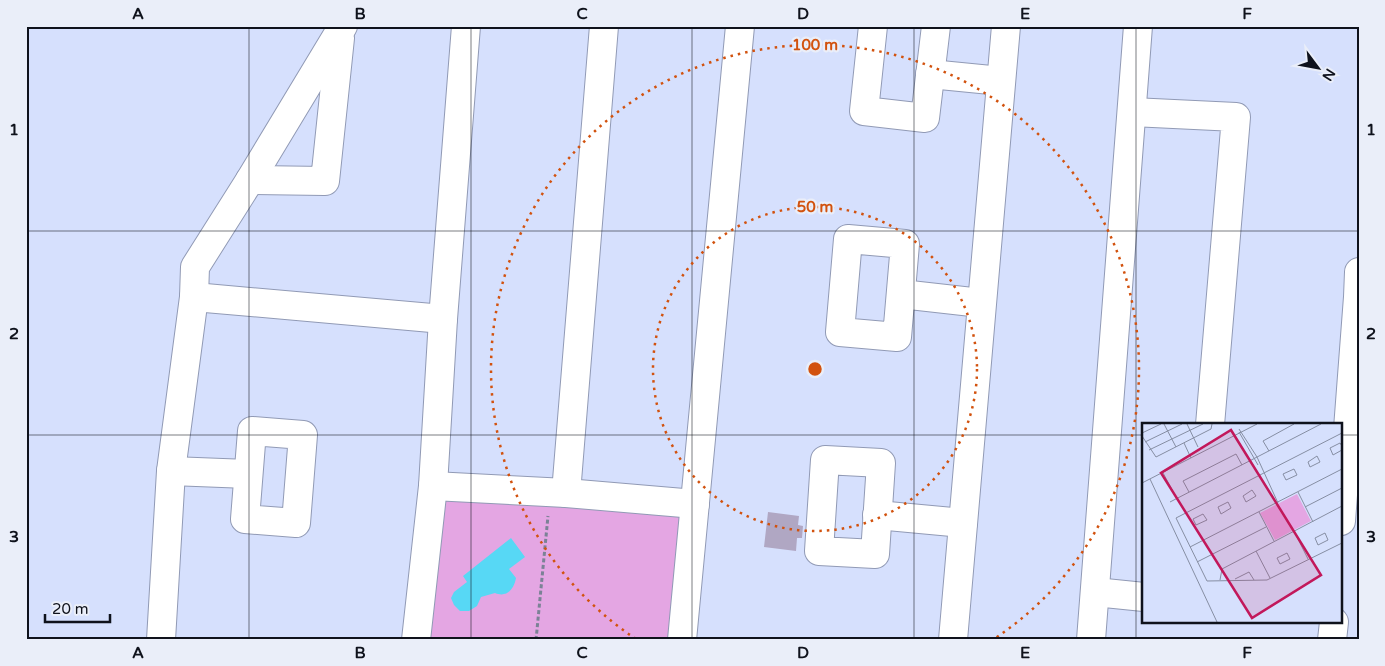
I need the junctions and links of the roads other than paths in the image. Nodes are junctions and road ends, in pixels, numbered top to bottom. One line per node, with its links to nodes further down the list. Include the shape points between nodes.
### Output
1 (466, 26): 18 (main road)
2 (604, 26): 23 (main road)
3 (740, 26): 24 (main road)
4 (874, 26): 9 (main road, via 864,111 925,118)
5 (936, 26): 9 (main road)
6 (1006, 26): 10 (main road)
7 (1138, 26): 11 (main road)
8 (342, 28): 12 (main road); 12 (main road, via 325,181)
9 (930, 74): 10 (main road)
10 (1001, 81): 17 (main road)
11 (1132, 112): 19 (main road, via 1236,116); 28 (main road)
12 (250, 180): 15 (main road, via 195,267)
13 (1359, 273): 16 (main road)
14 (901, 294): 17 (main road)
15 (194, 297): 18 (main road); 20 (main road)
16 (1358, 297): 25 (main road)
17 (981, 303): 27 (main road)
18 (443, 319): 22 (main road)
19 (1210, 423)
20 (172, 471): 21 (main road); 31 (main road)
21 (248, 474)
22 (433, 486): 23 (main road); 32 (main road)
23 (558, 493): 24 (main road)
24 (695, 504): 33 (main road)
25 (1342, 508)
26 (877, 515): 27 (main road)
27 (963, 523): 34 (main road)
28 (1095, 592): 29 (main road); 35 (main road)
29 (1142, 597)
30 (1334, 624): 36 (main road)
31 (161, 640)
32 (416, 640)
33 (682, 640)
34 (953, 640)
35 (1091, 640)
36 (1332, 640)

